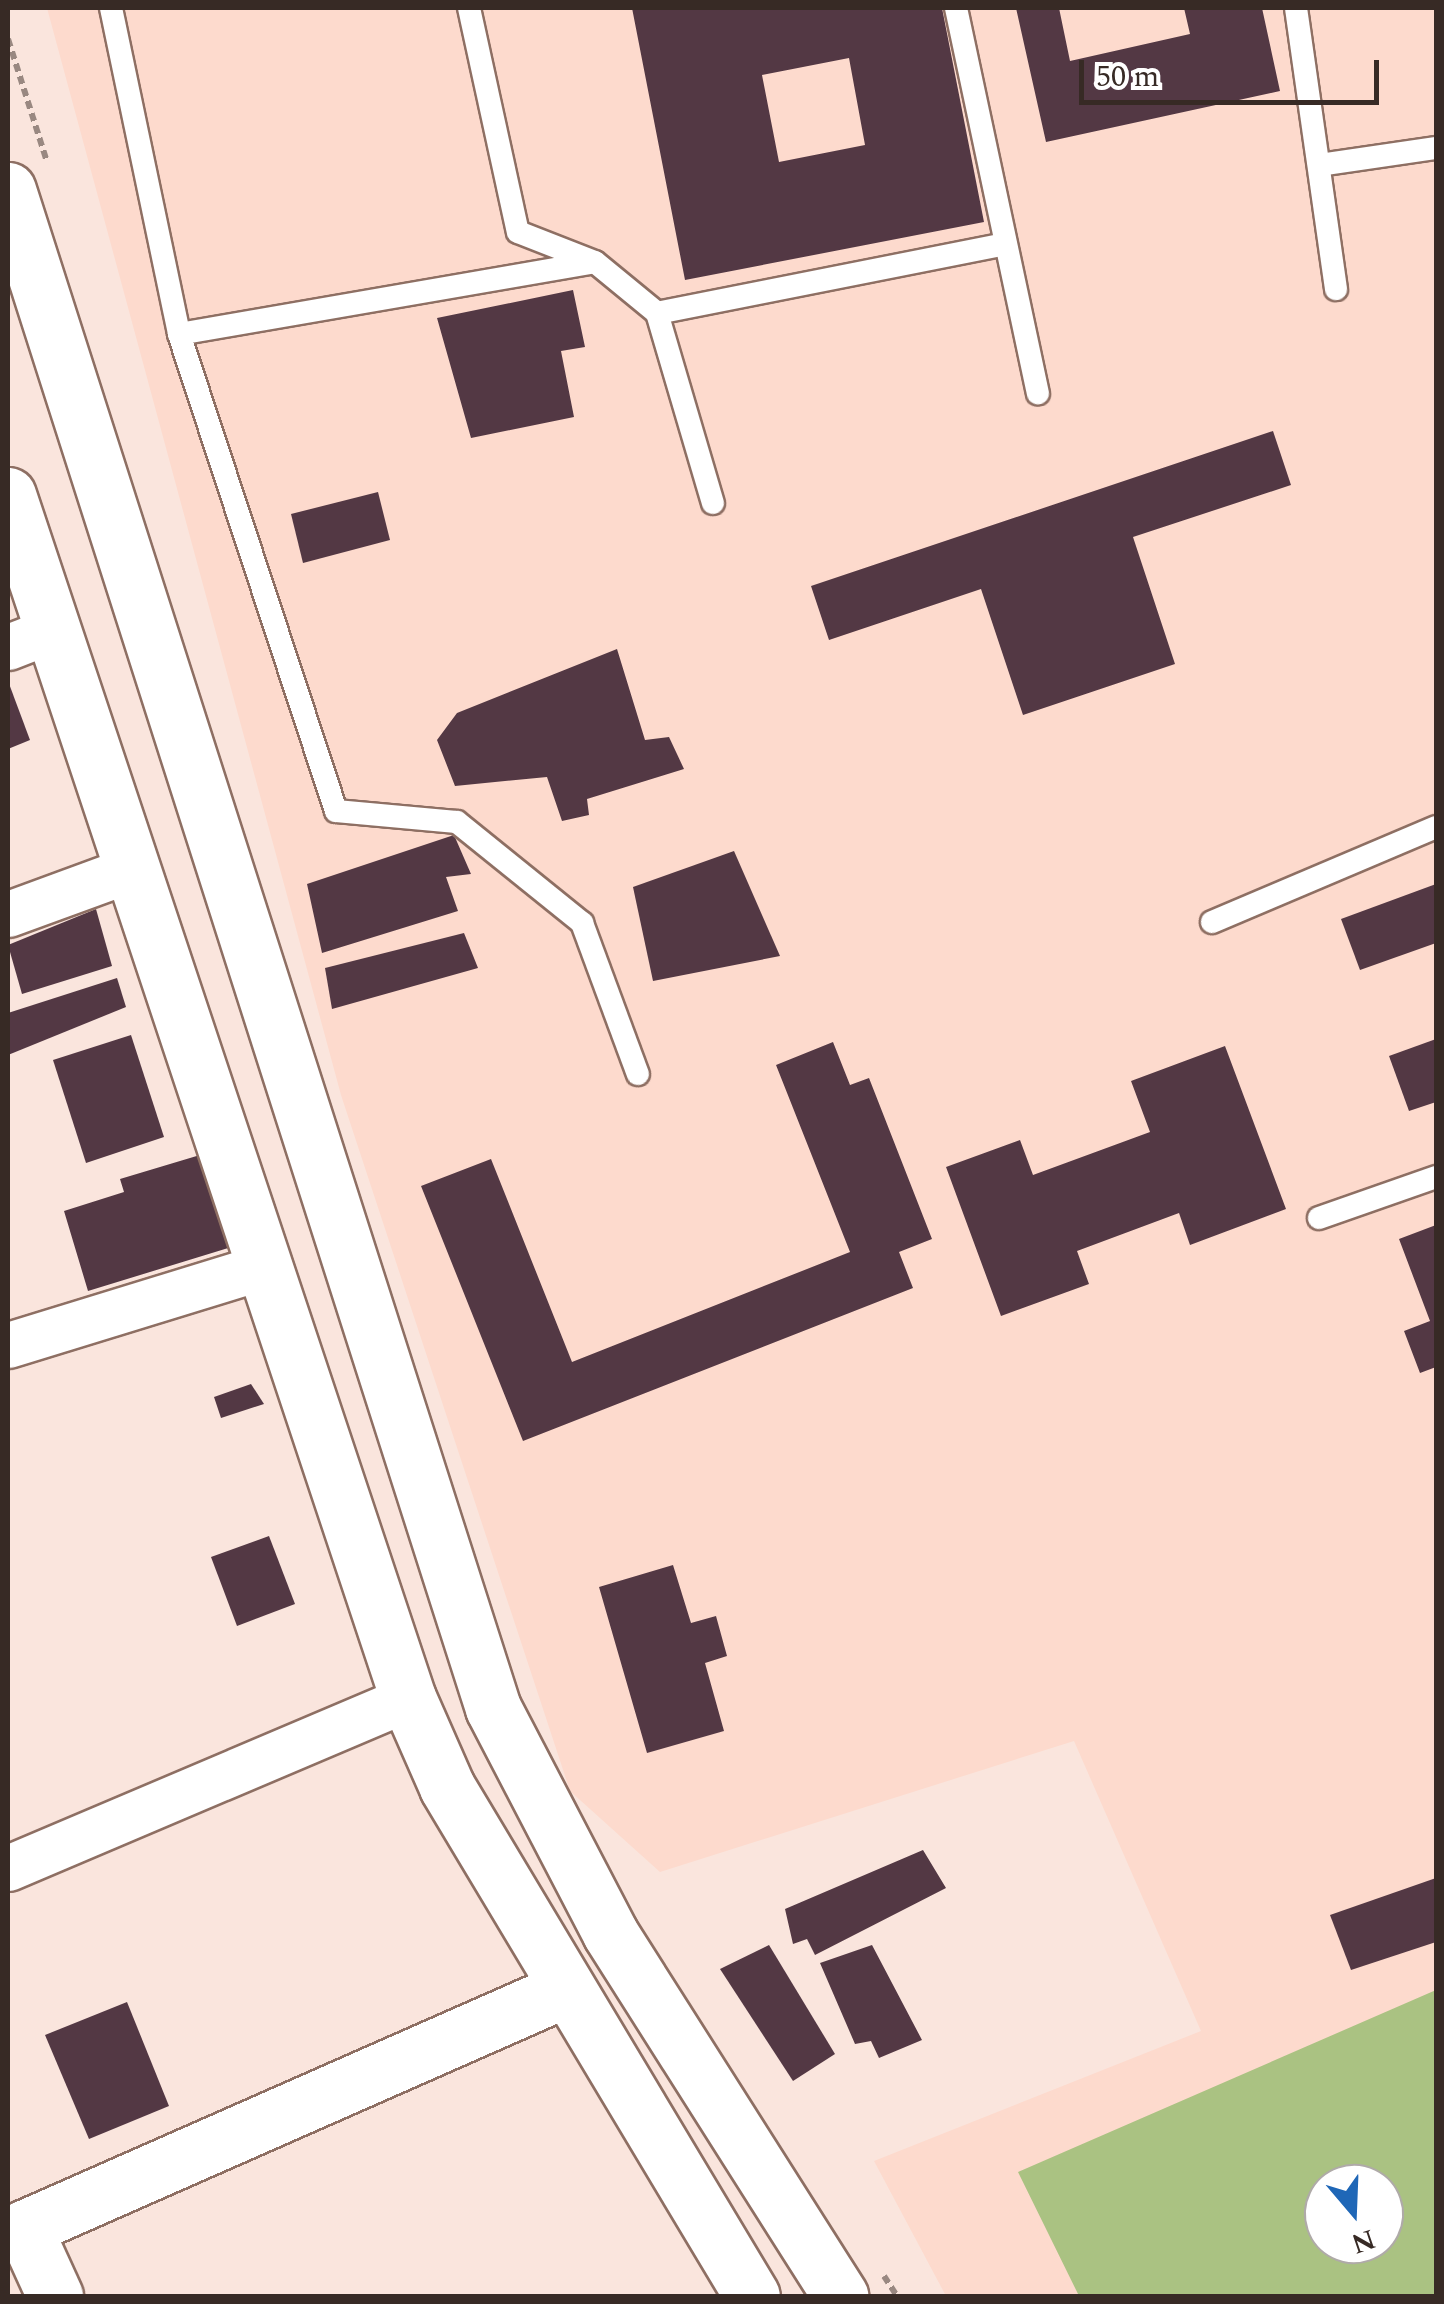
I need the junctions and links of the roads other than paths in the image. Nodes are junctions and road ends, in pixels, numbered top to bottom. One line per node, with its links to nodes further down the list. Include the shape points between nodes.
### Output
1 (111, 8): 12 (lane)
2 (469, 8): 9 (lane, via 518,232)
3 (956, 8): 8 (lane)
4 (1296, 8): 6 (lane)
5 (1436, 148): 6 (lane)
6 (1319, 164): 10 (lane)
7 (28, 179): 28 (main road, via 493,1708)
8 (1004, 244): 11 (lane); 13 (lane)
9 (595, 262): 11 (lane); 12 (lane)
10 (1336, 288)
11 (656, 313): 15 (lane)
12 (180, 334): 21 (lane, via 336,811 456,822 582,922)
13 (1038, 393)
14 (8, 496): 16 (main road)
15 (713, 502)
16 (28, 638): 18 (main road)
17 (1436, 828): 20 (lane)
18 (132, 869): 19 (street); 24 (main road)
19 (8, 914)
20 (1212, 922)
21 (638, 1074)
22 (1436, 1178): 23 (lane)
23 (1318, 1218)
24 (268, 1265): 25 (street); 26 (main road)
25 (8, 1346)
26 (408, 1698): 27 (street); 29 (main road, via 447,1787)
27 (8, 1868)
28 (624, 1956): 29 (main road); 31 (main road)
29 (566, 1988): 30 (main road); 32 (main road)
30 (16, 2232): 33 (main road)
31 (858, 2280)
32 (746, 2295)
33 (54, 2296)

